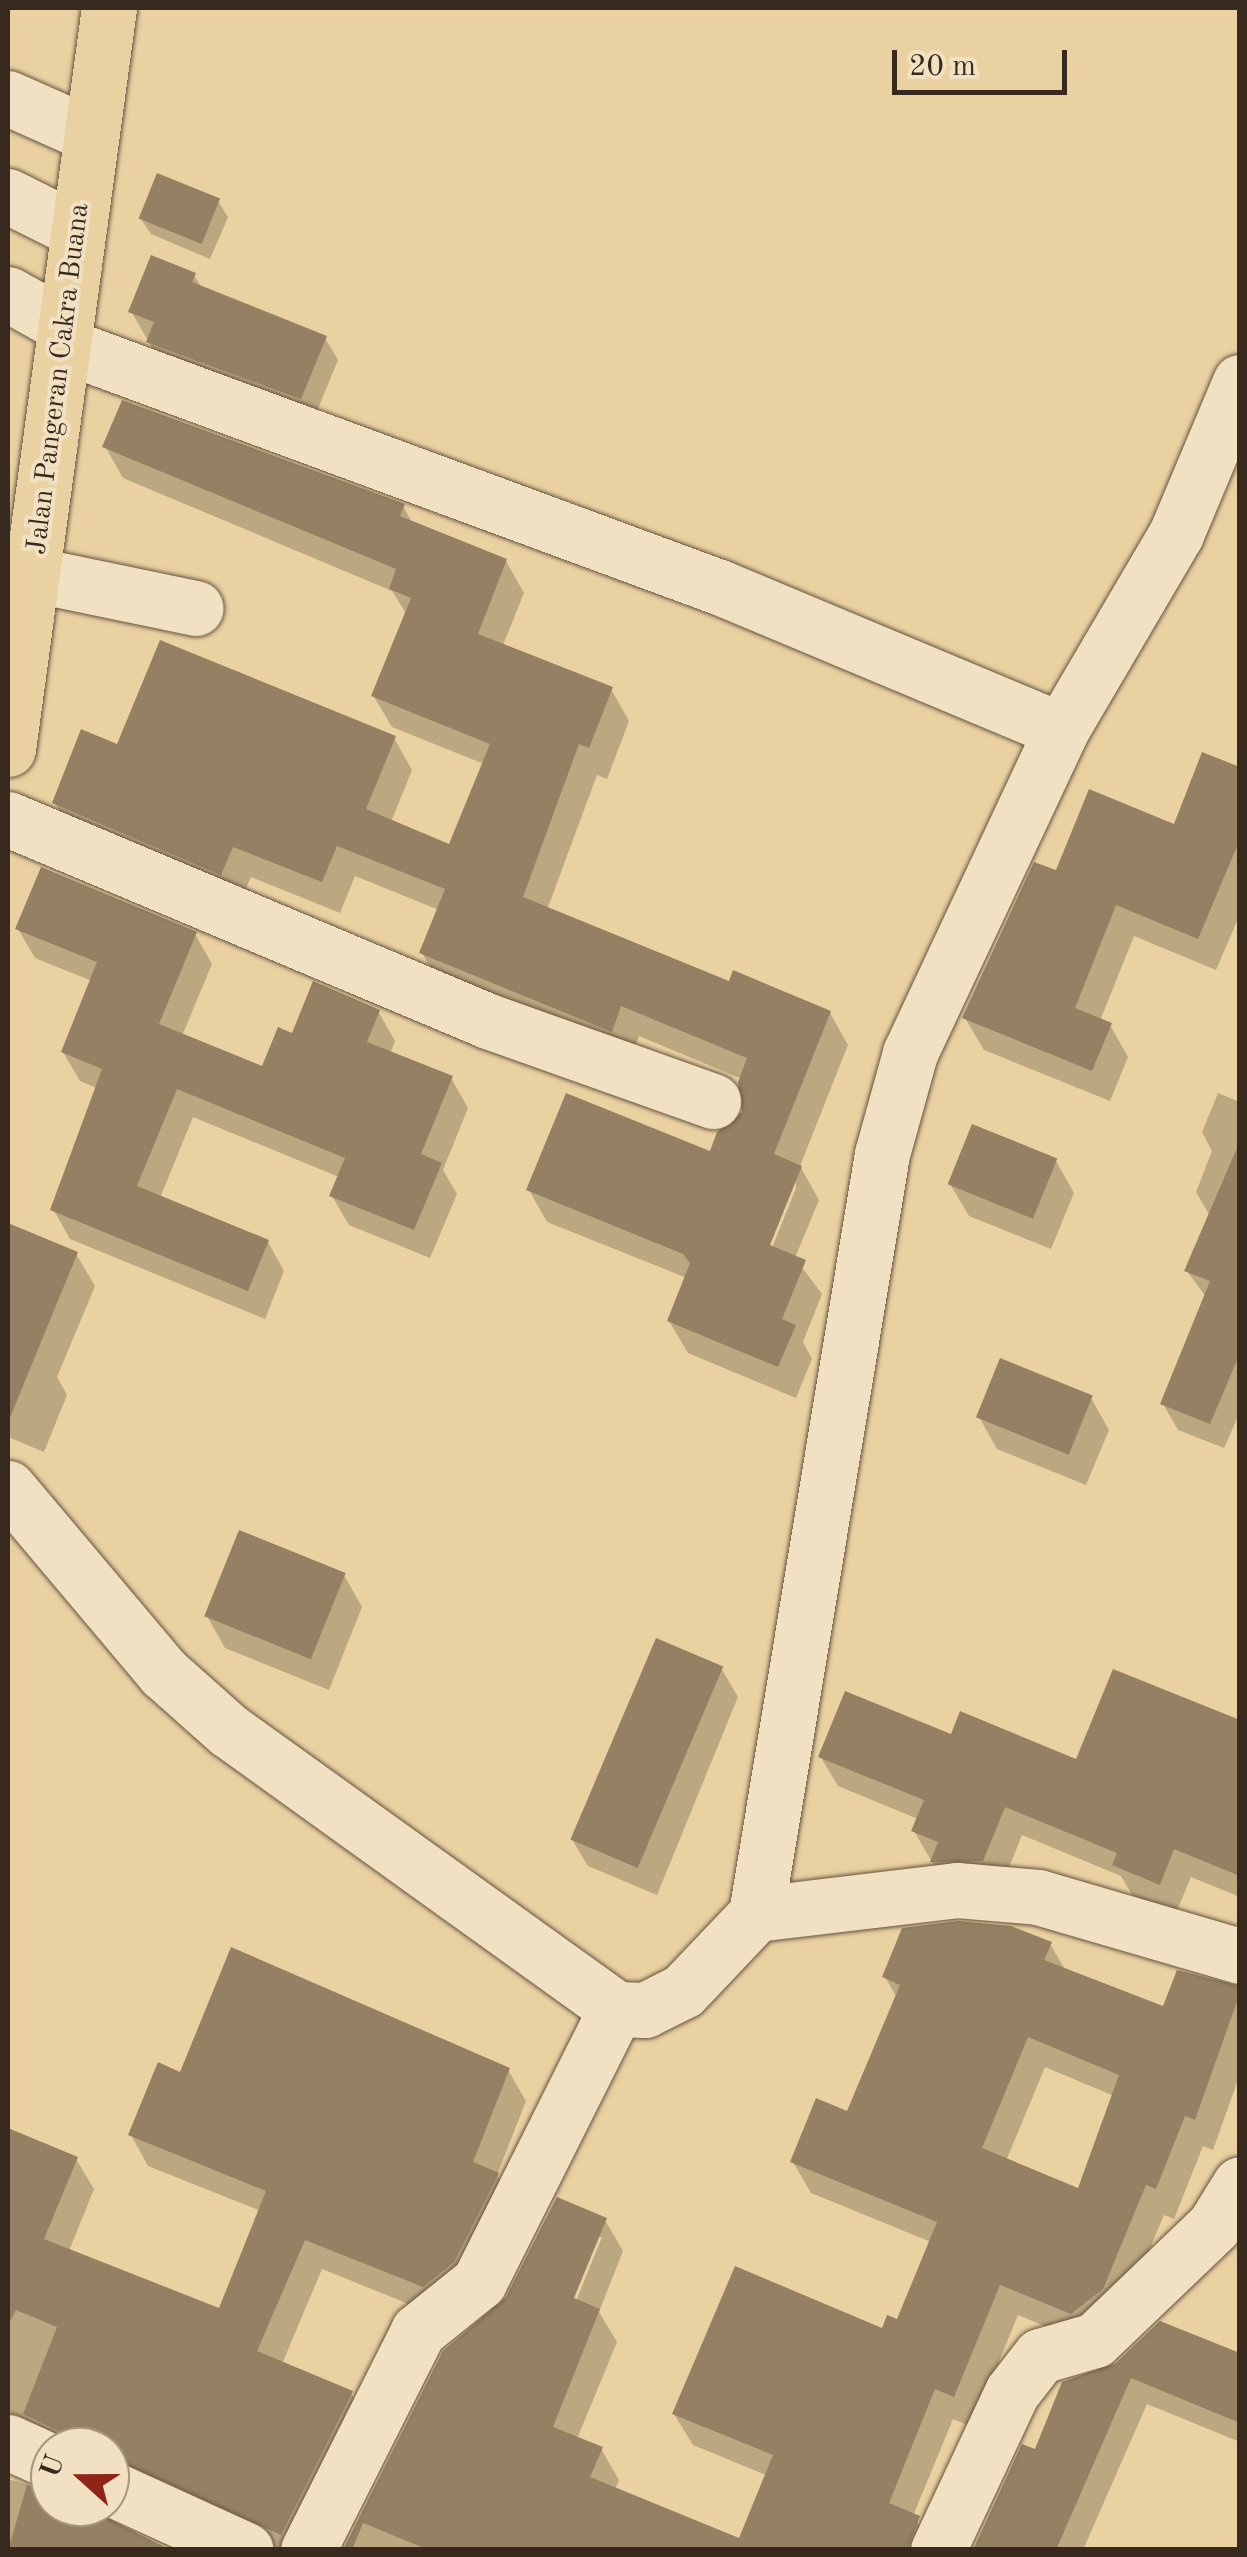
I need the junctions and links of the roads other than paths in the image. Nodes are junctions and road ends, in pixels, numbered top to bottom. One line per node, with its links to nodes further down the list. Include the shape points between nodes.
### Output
1 (109, 8): 3 (main road, Jalan Pangeran Cakra Buana)
2 (8, 98): 3 (street)
3 (89, 134): 5 (main road, Jalan Pangeran Cakra Buana)
4 (8, 196): 5 (street)
5 (76, 230): 7 (main road, Jalan Pangeran Cakra Buana)
6 (8, 294): 7 (street)
7 (64, 336): 9 (main road, Jalan Pangeran Cakra Buana); 11 (street, via 719,586)
8 (1240, 382): 11 (street, via 1176,534)
9 (36, 575): 10 (street); 12 (main road, Jalan Pangeran Cakra Buana)
10 (196, 608)
11 (1061, 730): 16 (street, via 910,1053 882,1154)
12 (8, 749)
13 (8, 819): 14 (street, via 488,1021)
14 (714, 1102)
15 (8, 1488): 18 (street, via 164,1673 228,1730)
16 (756, 1914): 17 (street, via 958,1890 1038,1898); 18 (street, via 683,1990 645,2010)
17 (1240, 1956)
18 (616, 2009): 22 (street, via 480,2282 418,2331)
19 (1240, 2184): 23 (street, via 1214,2226 1096,2340 1026,2374)
20 (130, 2497): 21 (street)
21 (246, 2550)
22 (308, 2550)
23 (938, 2550)

